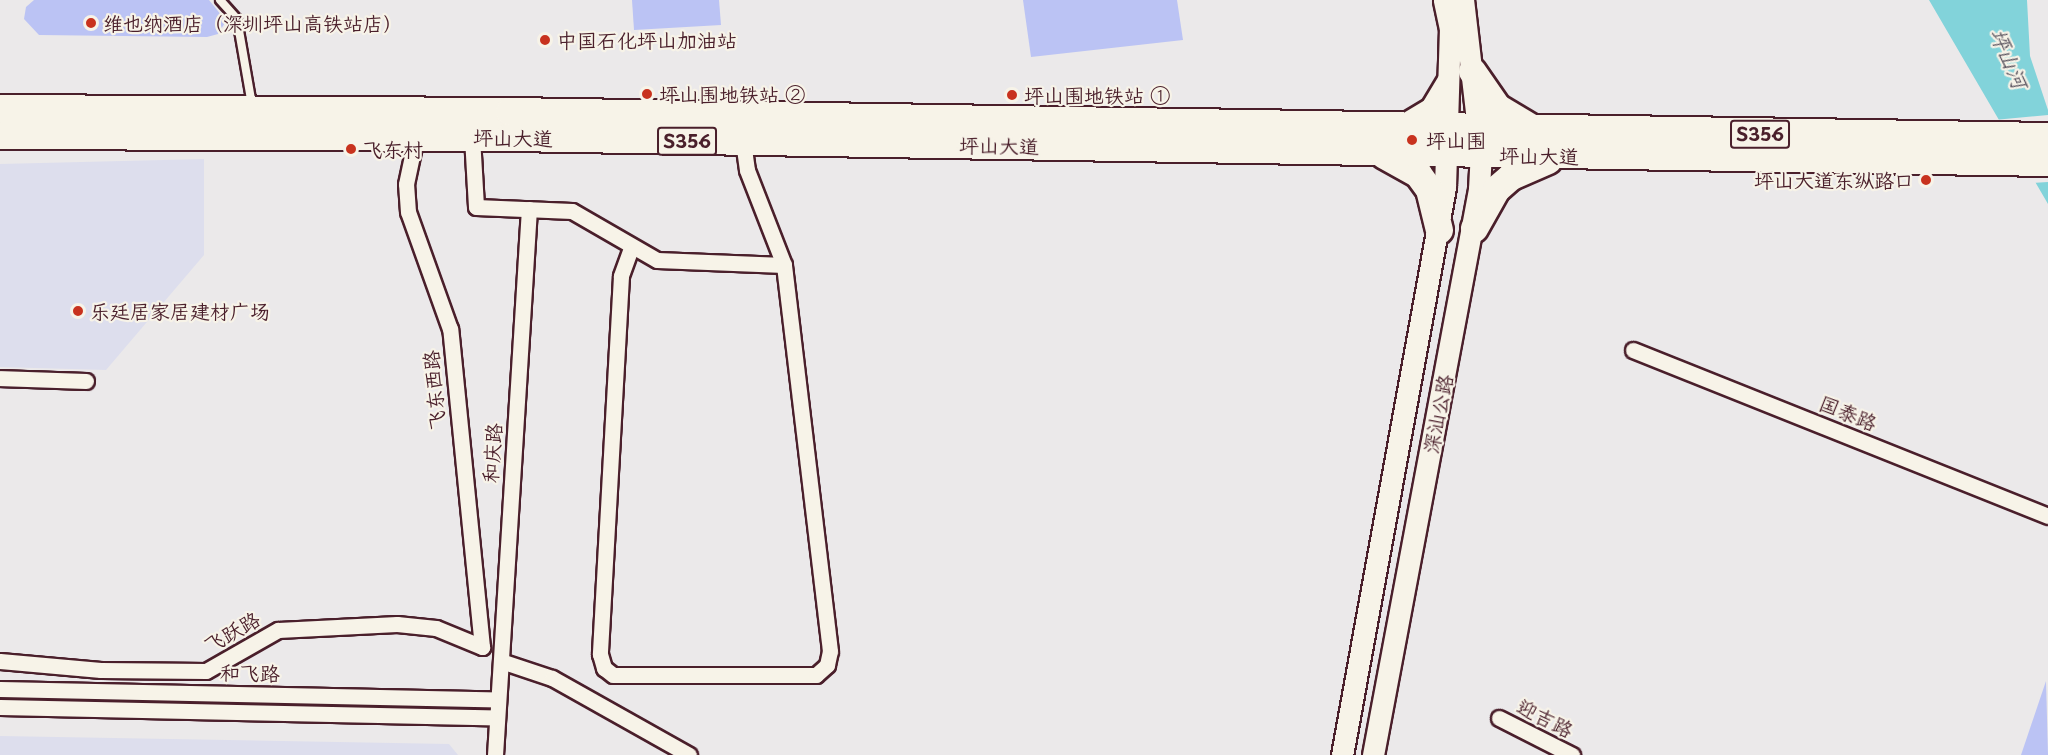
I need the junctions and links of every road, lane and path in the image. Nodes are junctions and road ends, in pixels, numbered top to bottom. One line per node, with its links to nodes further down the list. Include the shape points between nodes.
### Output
1 (220, 0): 6 (lane, via 237,19)
2 (1444, 0): 4 (main road)
3 (1463, 0): 4 (main road)
4 (1461, 75): 7 (main road, via 1431,108); 8 (highway, via 1497,107); 13 (main road, 深汕公路); 15 (main road, 深汕公路)
5 (5, 106): 6 (highway, 坪山大道)
6 (253, 110): 7 (highway, 坪山大道 / S356)
7 (1398, 127): 13 (highway, 坪山大道 / S356)
8 (1536, 130): 10 (highway, 坪山大道 / S356); 15 (highway, 坪山大道 / S356)
9 (6, 136): 11 (highway, 坪山大道 / S356)
10 (2048, 136)
11 (416, 137): 12 (highway, 坪山大道 / S356); 28 (street, 飞东西路, via 406,184 408,212 450,330)
12 (472, 137): 14 (highway, 坪山大道 / S356); 19 (street, via 476,207)
13 (1447, 141): 15 (highway, 坪山大道 / S356); 16 (highway, 坪山大道 / S356); 21 (main road, 深汕公路)
14 (744, 142): 16 (highway, 坪山大道 / S356); 23 (street, via 747,170)
15 (1479, 142): 17 (highway, 坪山大道 / S356); 20 (main road, 深汕公路)
16 (1374, 153): 21 (highway, via 1391,156 1418,174 1429,189)
17 (1566, 156): 18 (highway, 坪山大道 / S356); 20 (highway, via 1511,176 1496,189)
18 (2048, 162)
19 (529, 209): 22 (street, via 572,211 590,217); 30 (street, 和庆路)
20 (1474, 228): 39 (main road, 深汕公路)
21 (1439, 230): 38 (main road, 深汕公路)
22 (631, 248): 23 (street, via 657,260); 23 (street, via 621,276 600,654 604,668 613,675 803,677 816,675 827,665 830,651 814,485 794,361)
23 (784, 265)
24 (1633, 350): 27 (street, 国泰路)
25 (0, 378): 26 (street)
26 (86, 381)
27 (2048, 516)
28 (482, 647): 29 (street, 飞跃路, via 436,628 397,624 278,630 206,671 101,670)
29 (0, 661)
30 (501, 661): 32 (street, 和庆路); 37 (street, via 552,678)
31 (0, 689): 32 (street, 和飞路)
32 (498, 699): 34 (street, 和庆路)
33 (0, 707): 34 (street, 和飞路)
34 (497, 717): 36 (street, 和庆路)
35 (1499, 718): 40 (street, 迎吉路)
36 (495, 755)
37 (689, 755)
38 (1342, 755)
39 (1373, 755)
40 (1572, 755)

